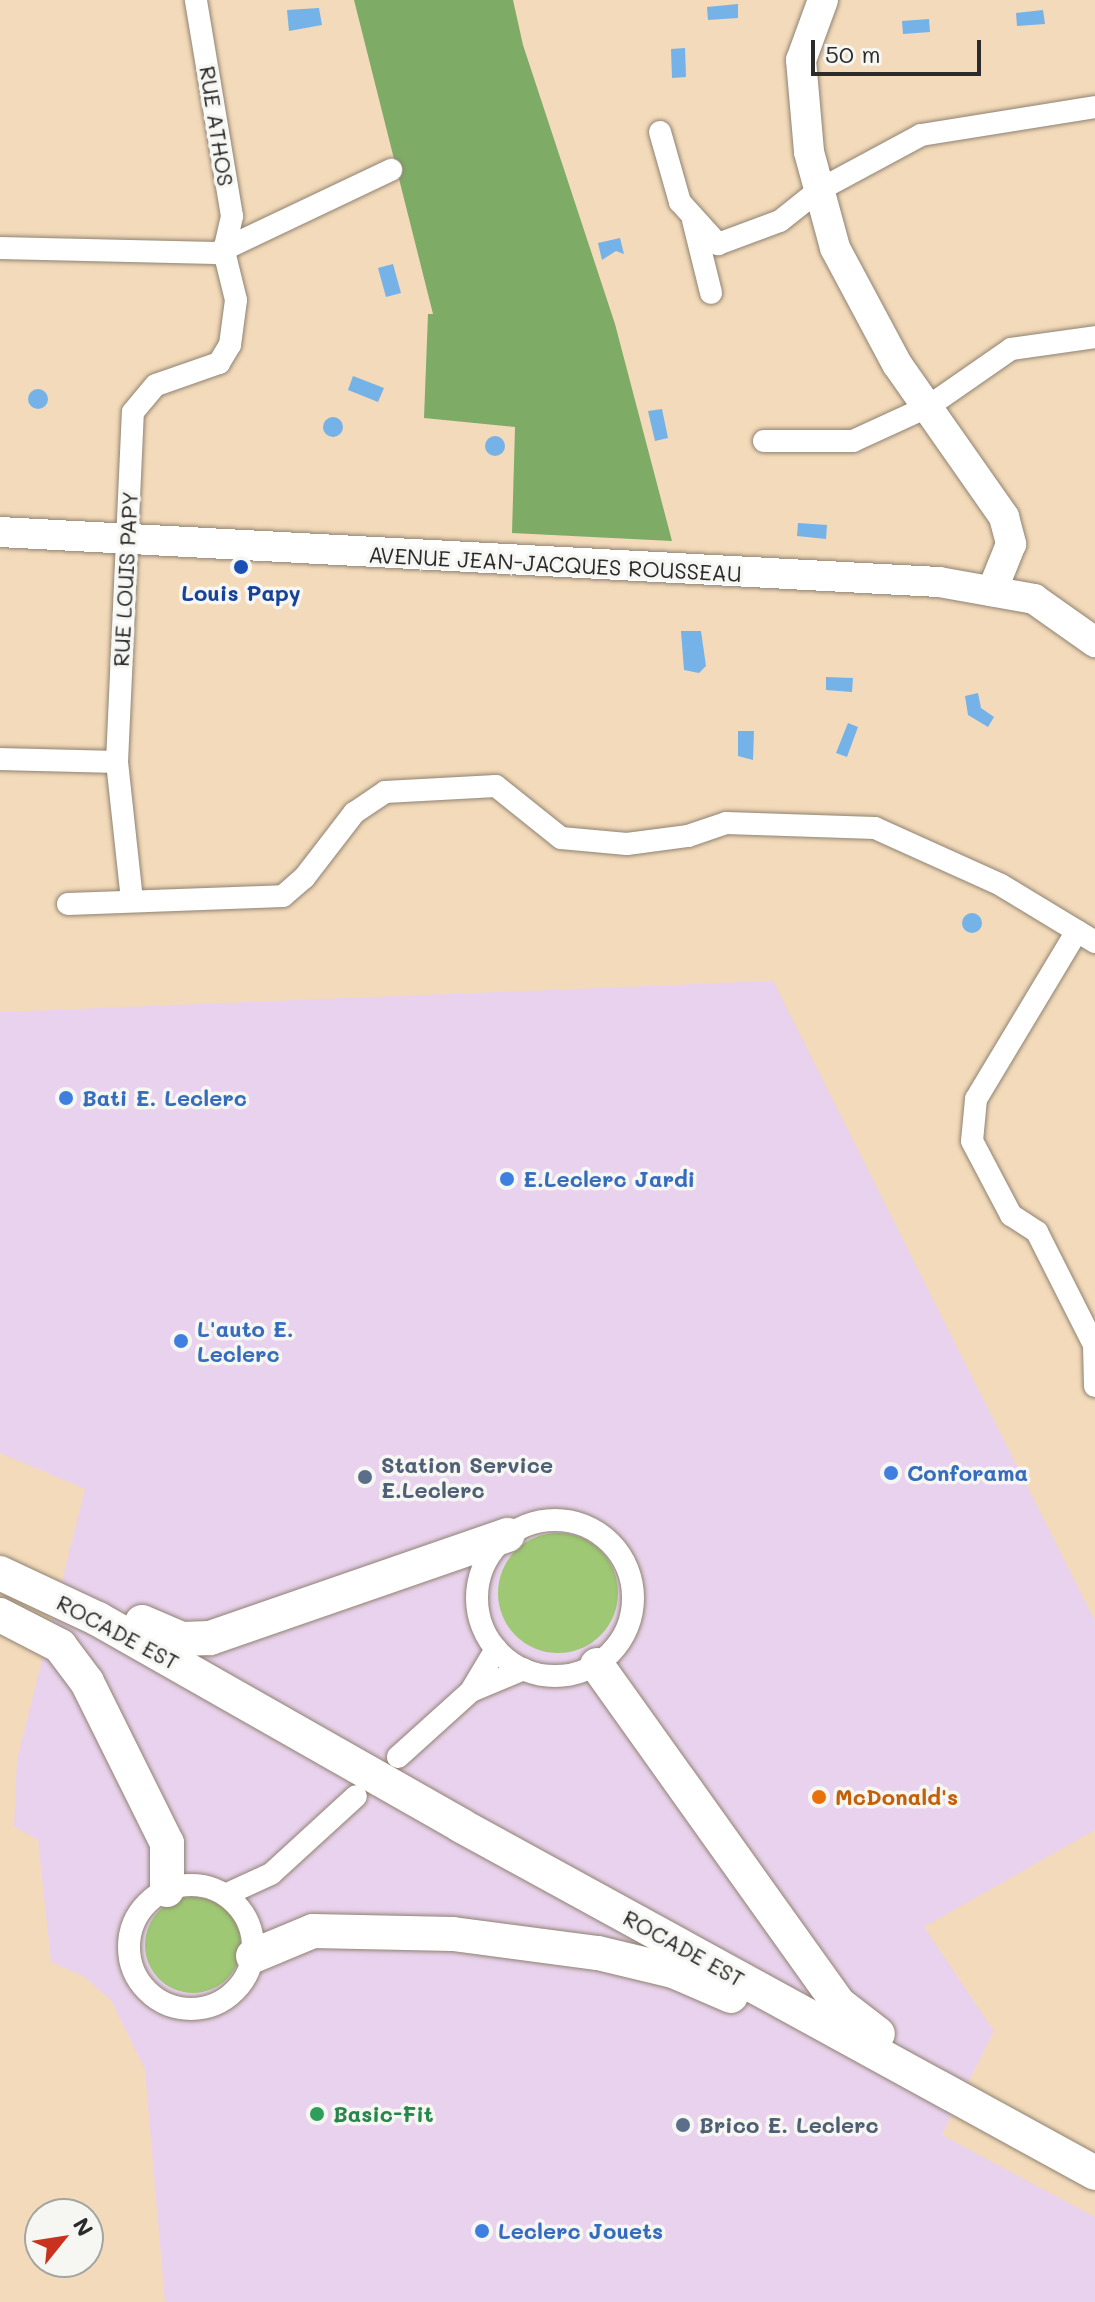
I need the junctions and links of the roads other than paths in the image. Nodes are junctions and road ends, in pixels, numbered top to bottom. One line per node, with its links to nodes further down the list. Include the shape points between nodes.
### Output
1 (196, 0): 9 (street, RUE ATHOS, via 232,216)
2 (823, 0): 6 (street, via 801,60 809,152)
3 (1095, 107): 6 (street, via 921,135)
4 (660, 132): 7 (street, via 680,202)
5 (391, 170): 9 (street)
6 (819, 190): 7 (street, via 780,221 718,244); 12 (street, via 835,248 897,364)
7 (693, 219): 10 (street)
8 (0, 248): 9 (street)
9 (224, 251): 15 (street, RUE LOUIS PAPY, via 236,300 230,345 219,363 156,385 133,412)
10 (711, 293)
11 (1095, 337): 12 (street, via 1011,349)
12 (929, 406): 13 (street, via 853,441); 16 (street, via 1004,517 1011,544)
13 (764, 441)
14 (0, 532): 15 (street, AVENUE JEAN-JACQUES ROUSSEAU)
15 (126, 540): 16 (street, AVENUE JEAN-JACQUES ROUSSEAU, via 939,582); 19 (street, RUE LOUIS PAPY)
16 (992, 591): 17 (street, AVENUE JEAN-JACQUES ROUSSEAU, via 1034,599)
17 (1095, 642)
18 (0, 759): 19 (street)
19 (117, 762): 20 (street, RUE LOUIS PAPY)
20 (132, 900): 21 (street); 22 (street, via 283,896 304,878 354,813 385,792 496,786 561,838 627,844 688,836 726,823 875,828 1001,885)
21 (68, 904)
22 (1086, 937): 23 (street, via 976,1099 972,1141 1011,1215 1037,1232 1094,1345)
23 (1095, 1386)
24 (508, 1535): 25 (main road, via 196,1639 164,1633); 29 (street, via 493,1549 477,1589 484,1631); 30 (street, via 527,1524 569,1520 589,1527 618,1550 632,1581 629,1624 617,1647)
25 (0, 1557)
26 (0, 1573): 33 (main road, ROCADE EST, via 98,1619)
27 (0, 1602): 33 (main road, ROCADE EST)
28 (0, 1615): 37 (main road, via 60,1646 87,1682 167,1843)
29 (496, 1649): 31 (street); 32 (street)
30 (597, 1665): 31 (street, via 560,1676); 42 (main road, via 839,2004 868,2029)
31 (524, 1669): 32 (street)
32 (471, 1691): 34 (street)
33 (276, 1720): 41 (main road, ROCADE EST)
34 (398, 1757)
35 (356, 1796): 36 (street)
36 (271, 1874): 38 (street); 39 (street)
37 (167, 1890): 38 (street, via 197,1885); 40 (street, via 142,1909 129,1938 133,1970 152,1996 181,2009 213,2006 242,1985)
38 (225, 1895): 39 (street)
39 (247, 1919): 40 (street)
40 (253, 1956): 41 (main road, via 313,1931 357,1928 598,1953 673,1971 916,2091)
41 (980, 2110): 43 (main road, ROCADE EST)
42 (1095, 2155)
43 (1095, 2173)

